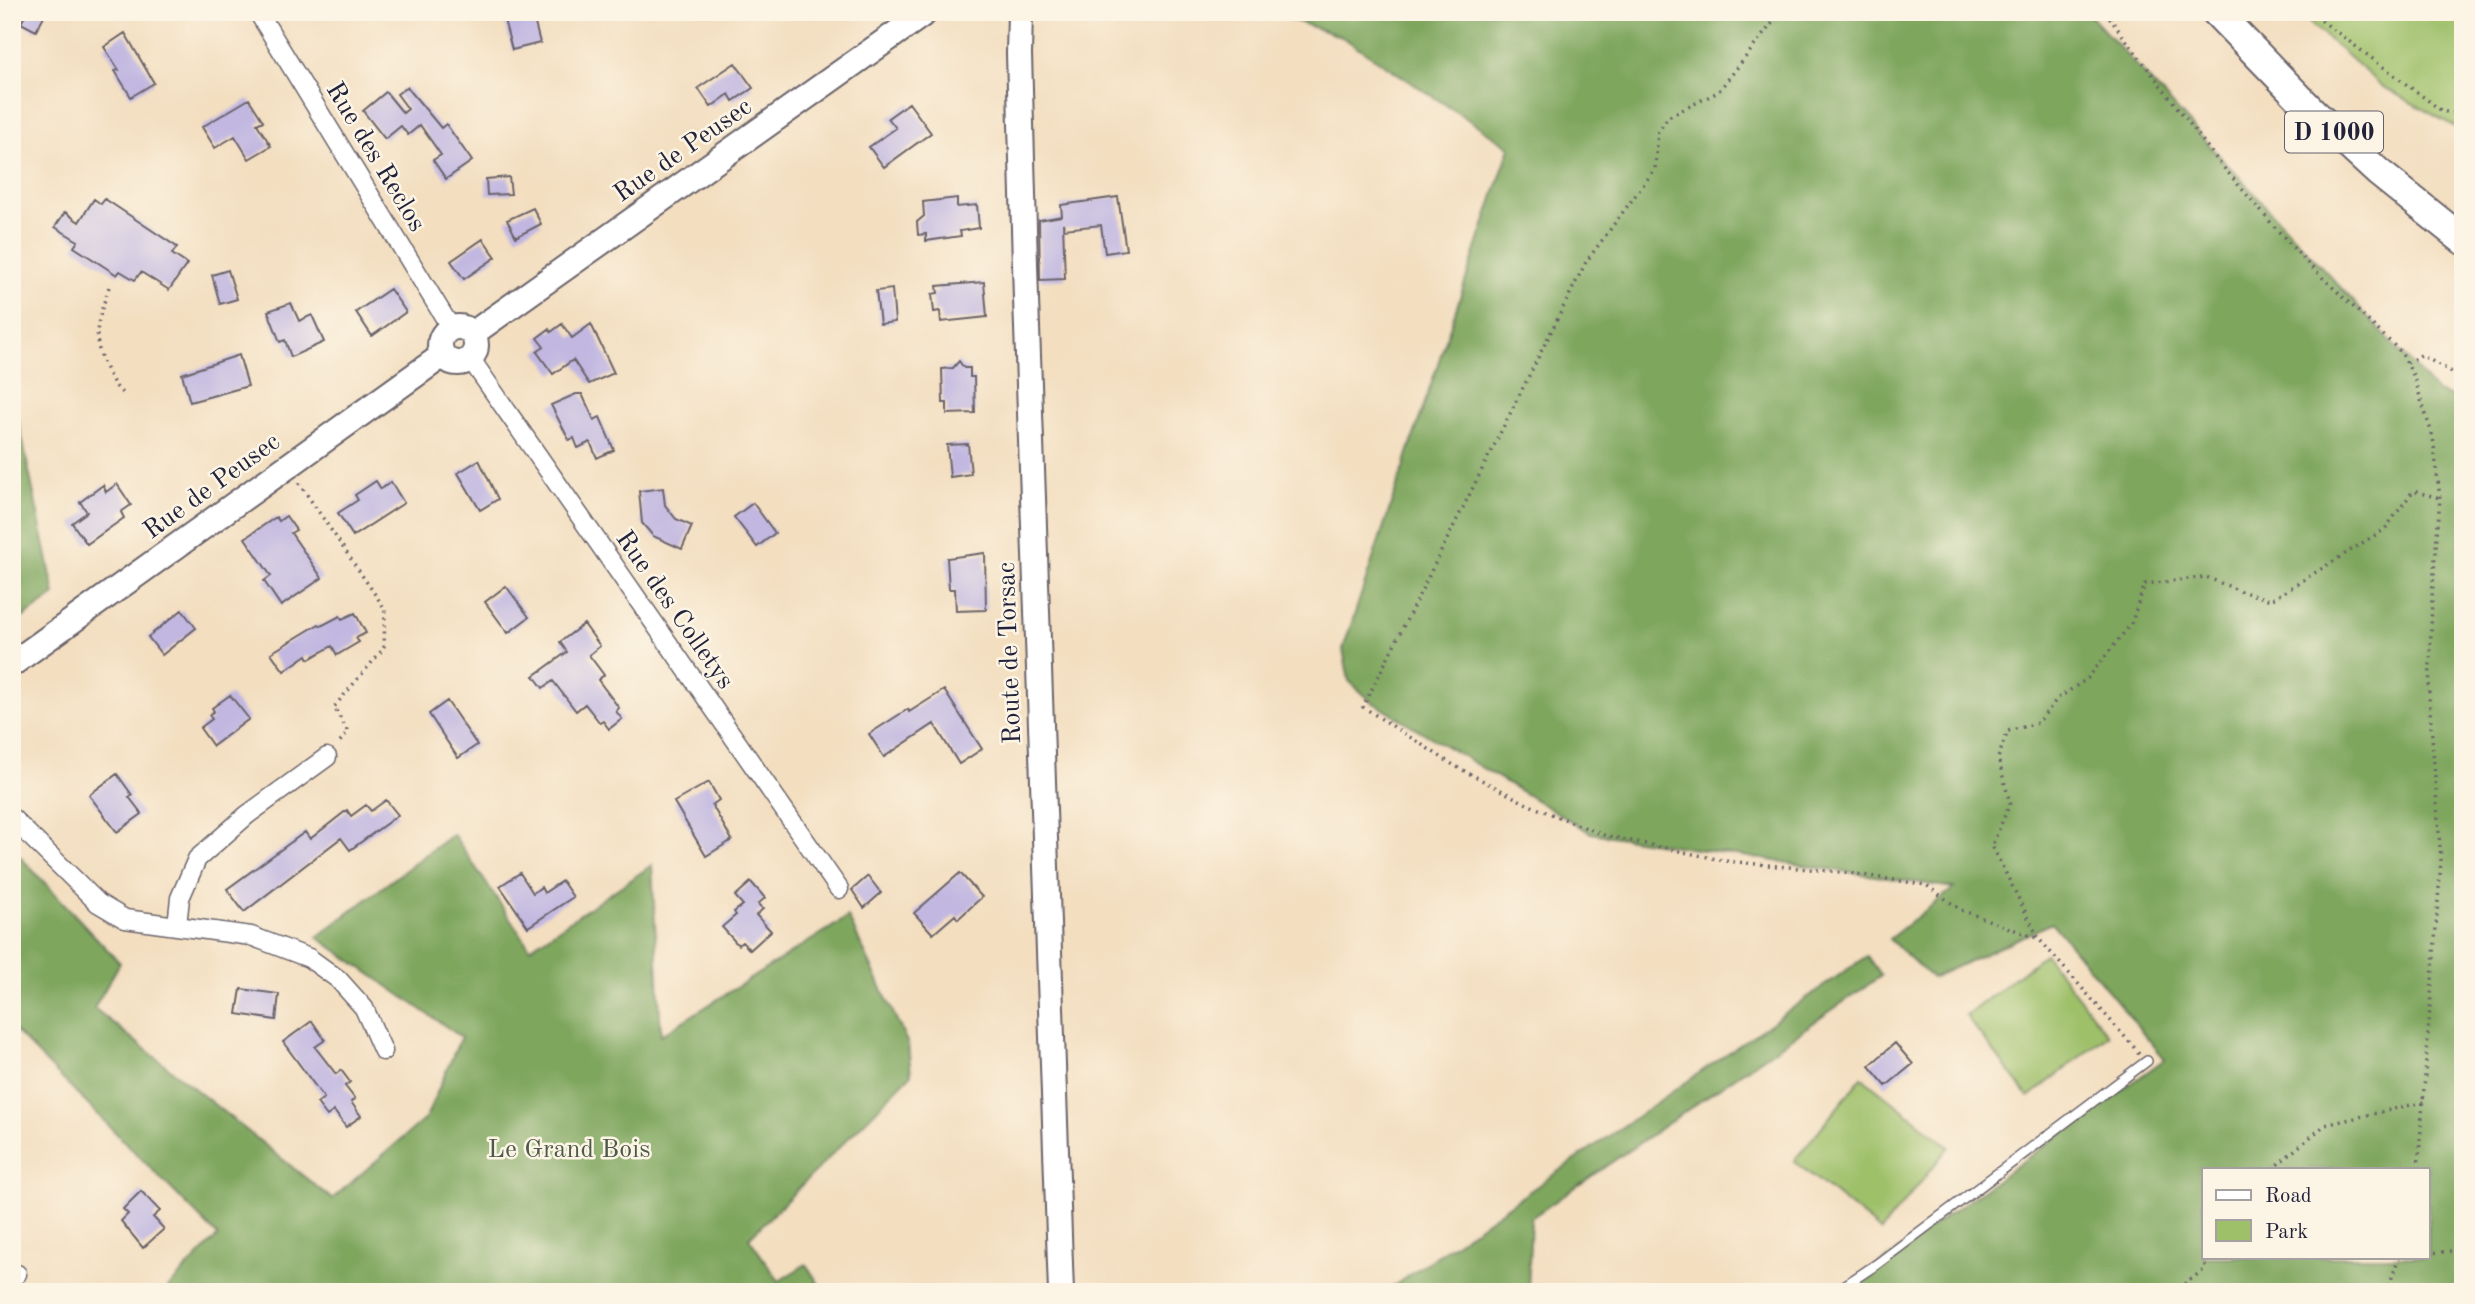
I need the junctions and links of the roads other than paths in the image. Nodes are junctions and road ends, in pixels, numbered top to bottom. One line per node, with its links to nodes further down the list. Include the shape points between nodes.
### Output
1 (258, 12): 6 (street, Rue des Reclos)
2 (926, 12): 6 (street, Rue de Peusec)
3 (1020, 12): 14 (street, Route de Torsac)
4 (2216, 12): 5 (main road, D 1000, via 2313,112)
5 (2463, 240)
6 (465, 340): 7 (street, Rue de Peusec, via 440,340 443,355); 10 (street, Rue des Colletys)
7 (12, 664)
8 (327, 757): 11 (street, via 247,815 197,859 180,898)
9 (12, 818): 11 (street, via 98,903 125,919)
10 (839, 889)
11 (177, 925): 12 (street, via 251,936 309,958 338,979 364,1008)
12 (383, 1051)
13 (2147, 1061): 15 (lane)
14 (1061, 1292)
15 (1835, 1292)

